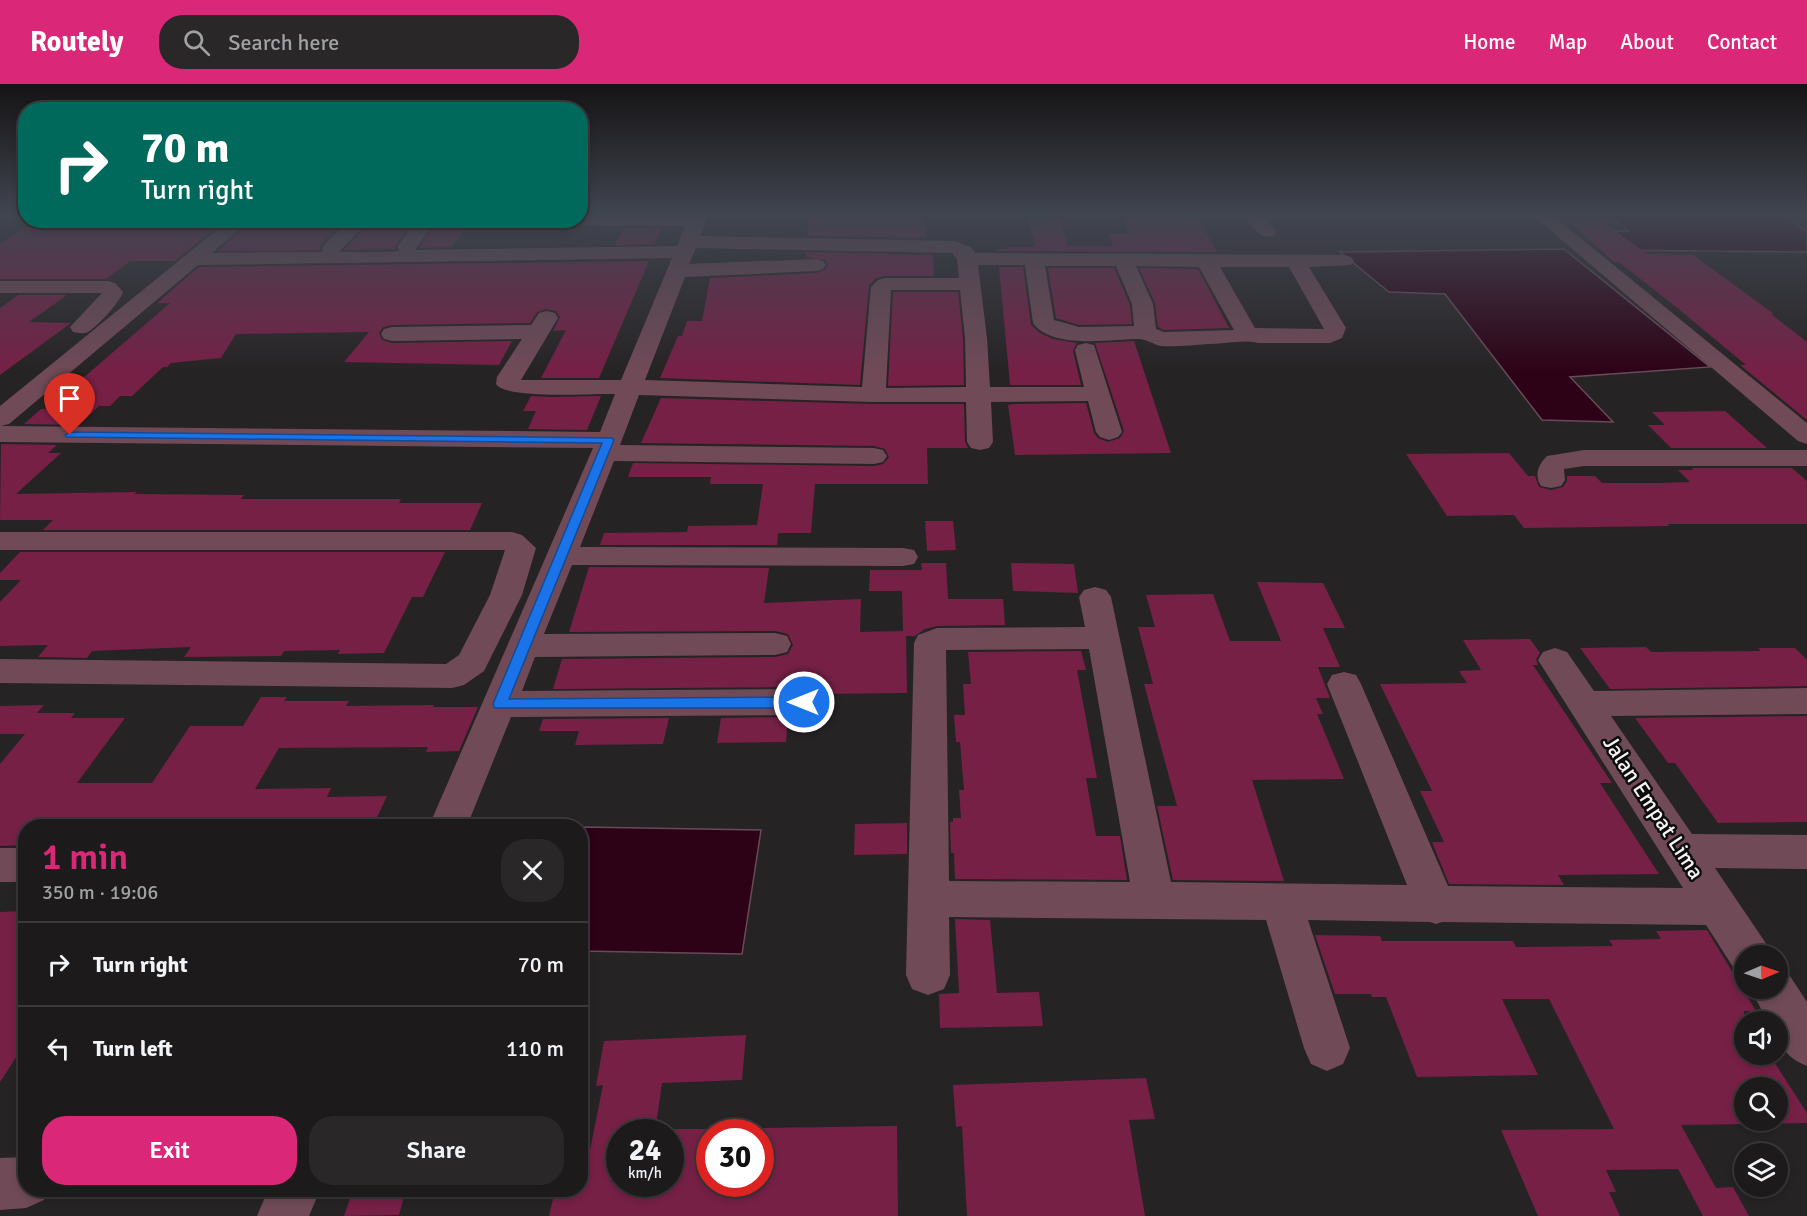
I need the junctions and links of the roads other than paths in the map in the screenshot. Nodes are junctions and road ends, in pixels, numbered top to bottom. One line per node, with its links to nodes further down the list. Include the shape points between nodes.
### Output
1 (187, 266): 20 (street)
2 (678, 266): 15 (street)
3 (968, 266): 9 (street)
4 (1035, 266): 11 (street, via 1044,323 1051,329 1083,334)
5 (1126, 266): 11 (street, via 1147,320)
6 (1209, 266): 12 (street)
7 (1299, 266): 12 (street, via 1335,328 1334,333)
8 (1602, 266): 23 (street)
9 (969, 284): 17 (street); 19 (street, via 881,286)
10 (5, 291): 16 (street, via 93,286 108,287 113,292 94,316)
11 (1145, 332): 12 (street, via 1161,339 1234,337)
12 (1247, 333)
13 (392, 334): 15 (street, via 543,325 508,384)
14 (1086, 350): 18 (street)
15 (629, 387): 19 (street); 25 (street)
16 (0, 394)
17 (978, 394): 18 (street); 19 (street); 24 (street)
18 (1099, 394): 21 (street)
19 (873, 395)
20 (0, 419)
21 (1108, 432)
22 (0, 434): 25 (street)
23 (1807, 436)
24 (980, 442)
25 (606, 447): 26 (street); 30 (street)
26 (874, 456)
27 (1807, 458): 28 (street, via 1584,458 1556,462 1551,467)
28 (1551, 480)
29 (0, 541): 37 (street, via 512,541 521,548 506,595 472,663 452,676)
30 (561, 556): 31 (street); 35 (street)
31 (903, 557)
32 (1095, 597): 33 (street)
33 (1103, 638): 48 (street); 49 (street, via 943,639 930,643)
34 (775, 644): 35 (street)
35 (524, 646): 41 (street)
36 (1555, 660): 42 (street, Jalan Empat Lima)
37 (0, 671)
38 (1344, 684): 51 (street)
39 (1807, 701): 42 (street)
40 (804, 702): 41 (street)
41 (500, 704): 43 (street)
42 (1587, 704): 44 (street, Jalan Empat Lima)
43 (451, 819)
44 (1683, 851): 45 (street); 52 (street, Jalan Empat Lima)
45 (1807, 852)
46 (0, 865): 47 (street)
47 (18, 865)
48 (1155, 898): 49 (street); 50 (street)
49 (929, 899): 54 (street)
50 (1281, 901): 51 (street); 57 (street)
51 (1436, 906): 52 (street)
52 (1719, 908): 53 (street, Jalan Empat Lima)
53 (1743, 945)
54 (928, 975)
55 (1779, 999): 56 (street)
56 (1807, 1043)
57 (1328, 1048)
58 (18, 1183): 59 (street)
59 (0, 1184)
60 (291, 1197): 61 (street)
61 (283, 1216)

